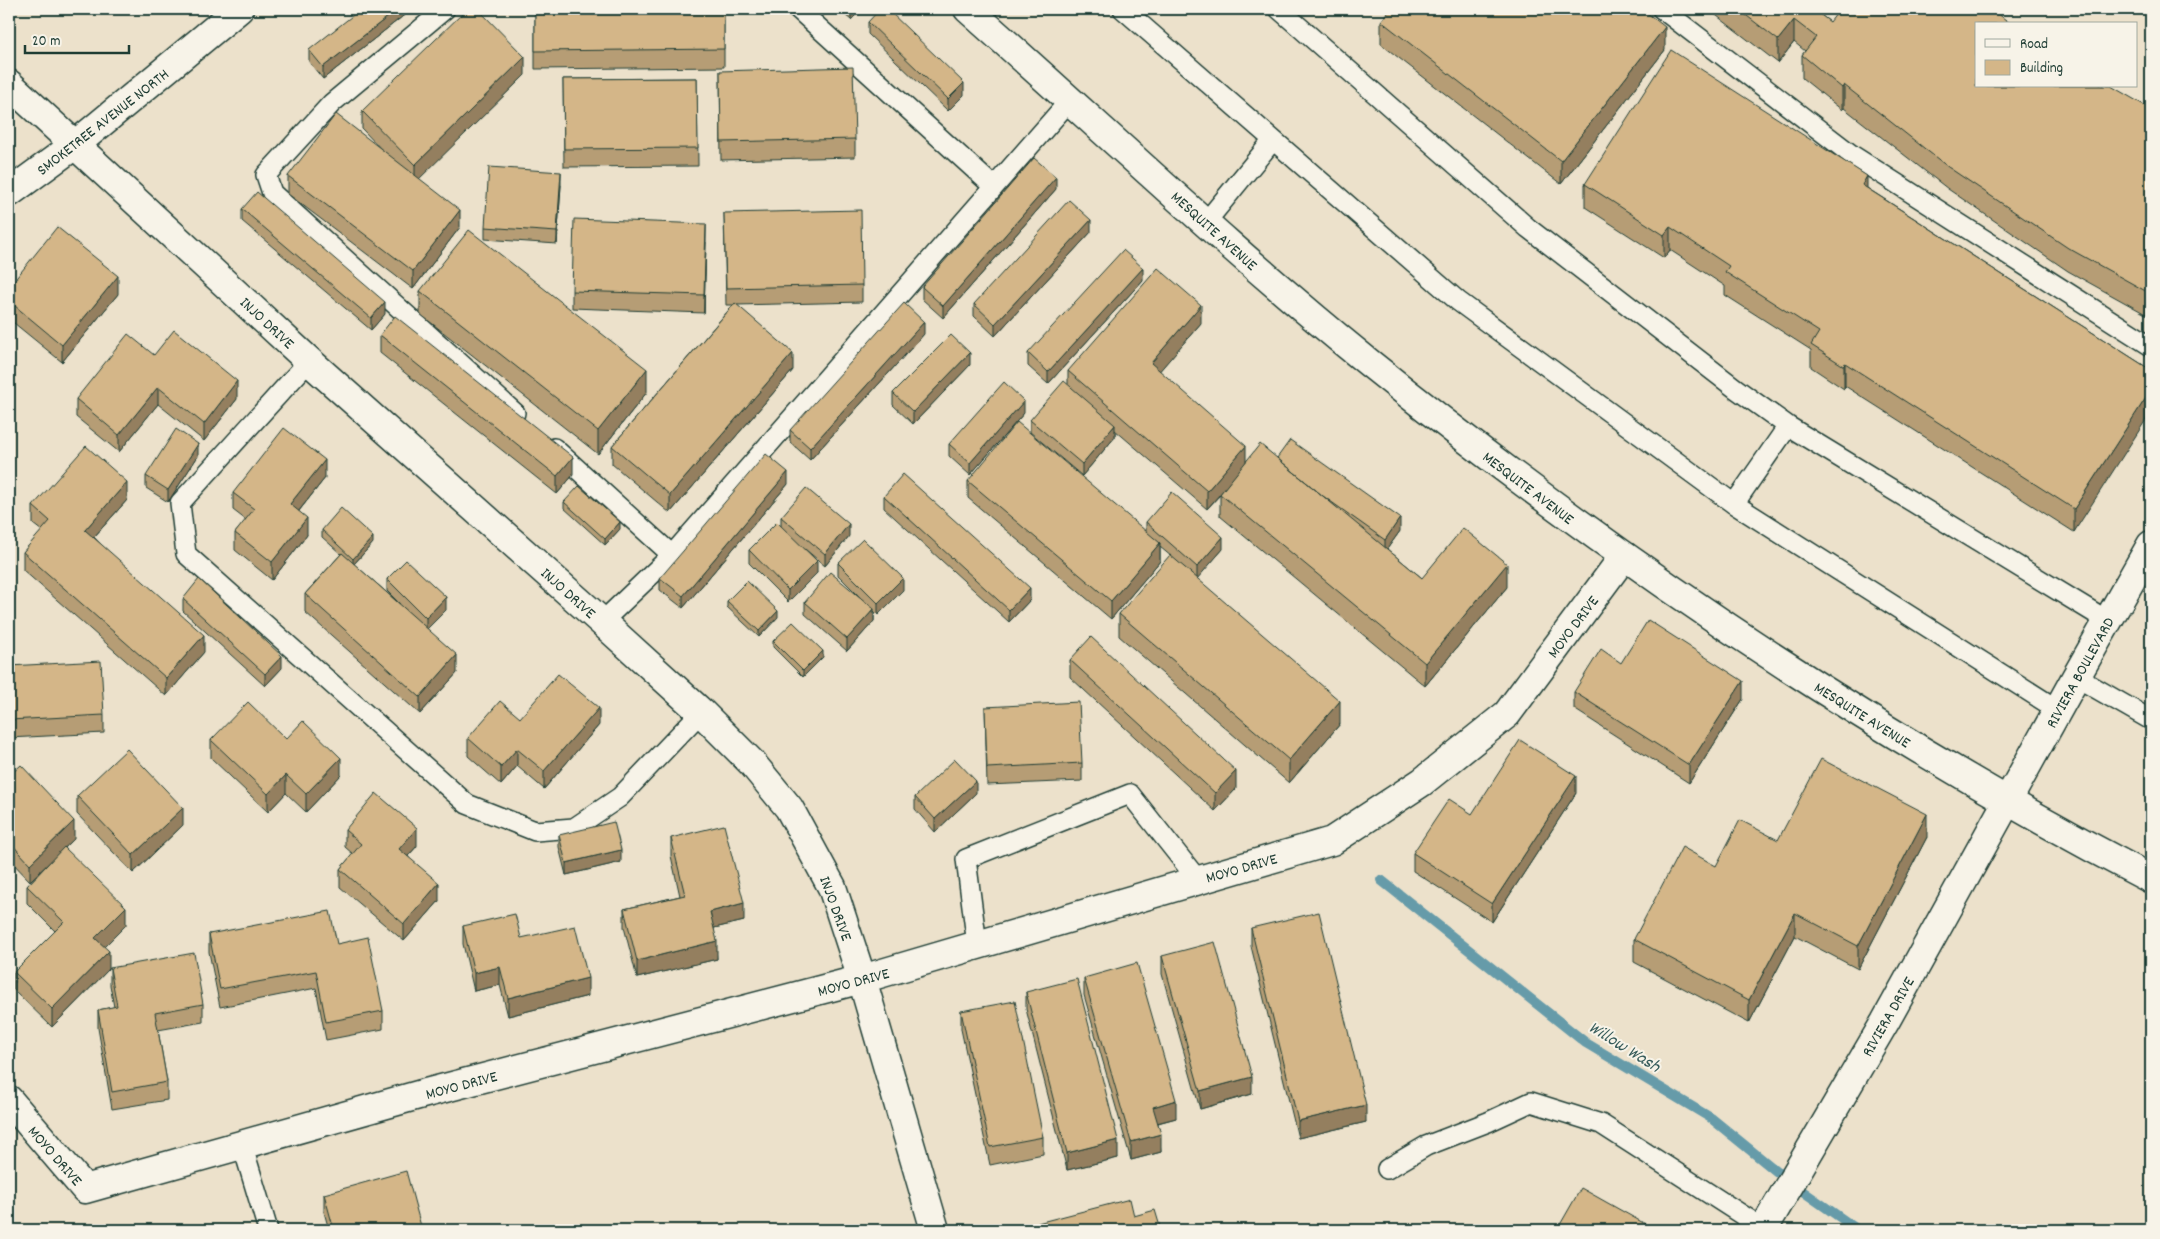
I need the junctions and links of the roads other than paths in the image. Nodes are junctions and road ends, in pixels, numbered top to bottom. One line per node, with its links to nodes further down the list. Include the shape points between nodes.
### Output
1 (239, 9): 11 (street, SMOKETREE AVENUE NORTH)
2 (445, 9): 20 (lane, via 332,103 266,175 272,194)
3 (798, 9): 12 (lane)
4 (968, 9): 9 (street, MESQUITE AVENUE)
5 (1123, 9): 10 (lane)
6 (1279, 9): 17 (lane, via 1528,228)
7 (1662, 9): 15 (lane, via 1852,155)
8 (9, 84): 11 (street, INJO DRIVE)
9 (1070, 100): 12 (lane); 14 (street, MESQUITE AVENUE)
10 (1273, 140): 14 (lane); 18 (lane, via 1458,300)
11 (76, 144): 13 (street, SMOKETREE AVENUE NORTH); 16 (street, INJO DRIVE)
12 (994, 187): 20 (lane)
13 (9, 193)
14 (1206, 222): 21 (street, MESQUITE AVENUE, via 1365,360)
15 (2151, 346)
16 (309, 360): 23 (street, INJO DRIVE); 26 (lane, via 180,503 186,554 467,804 535,831 574,828 620,797)
17 (1788, 426): 18 (lane); 22 (lane)
18 (1734, 504): 25 (lane)
19 (2151, 545): 22 (street, RIVIERA BOULEVARD)
20 (672, 555): 23 (lane)
21 (1624, 556): 28 (street, MESQUITE AVENUE, via 1855,710); 30 (street, MOYO DRIVE, via 1507,714 1422,782 1332,841)
22 (2108, 621): 24 (street, RIVIERA BOULEVARD)
23 (602, 622): 26 (street, INJO DRIVE)
24 (2076, 677): 25 (street, RIVIERA BOULEVARD); 27 (lane)
25 (2058, 710): 28 (street, RIVIERA BOULEVARD)
26 (700, 712): 32 (street, INJO DRIVE, via 752,762 789,808 832,887)
27 (2151, 720)
28 (2008, 800): 29 (street, MESQUITE AVENUE); 38 (street, RIVIERA DRIVE, via 1885,1022)
29 (2151, 879)
30 (1198, 880): 31 (street, MOYO DRIVE); 31 (lane, via 1130,794 966,859)
31 (977, 945): 32 (street, MOYO DRIVE)
32 (862, 979): 34 (street, MOYO DRIVE); 37 (street, INJO DRIVE)
33 (9, 1100): 34 (street, MOYO DRIVE, via 84,1189)
34 (242, 1144): 36 (lane)
35 (1387, 1169): 38 (lane, via 1426,1146 1531,1102 1601,1124)
36 (268, 1230)
37 (935, 1230)
38 (1764, 1230)

